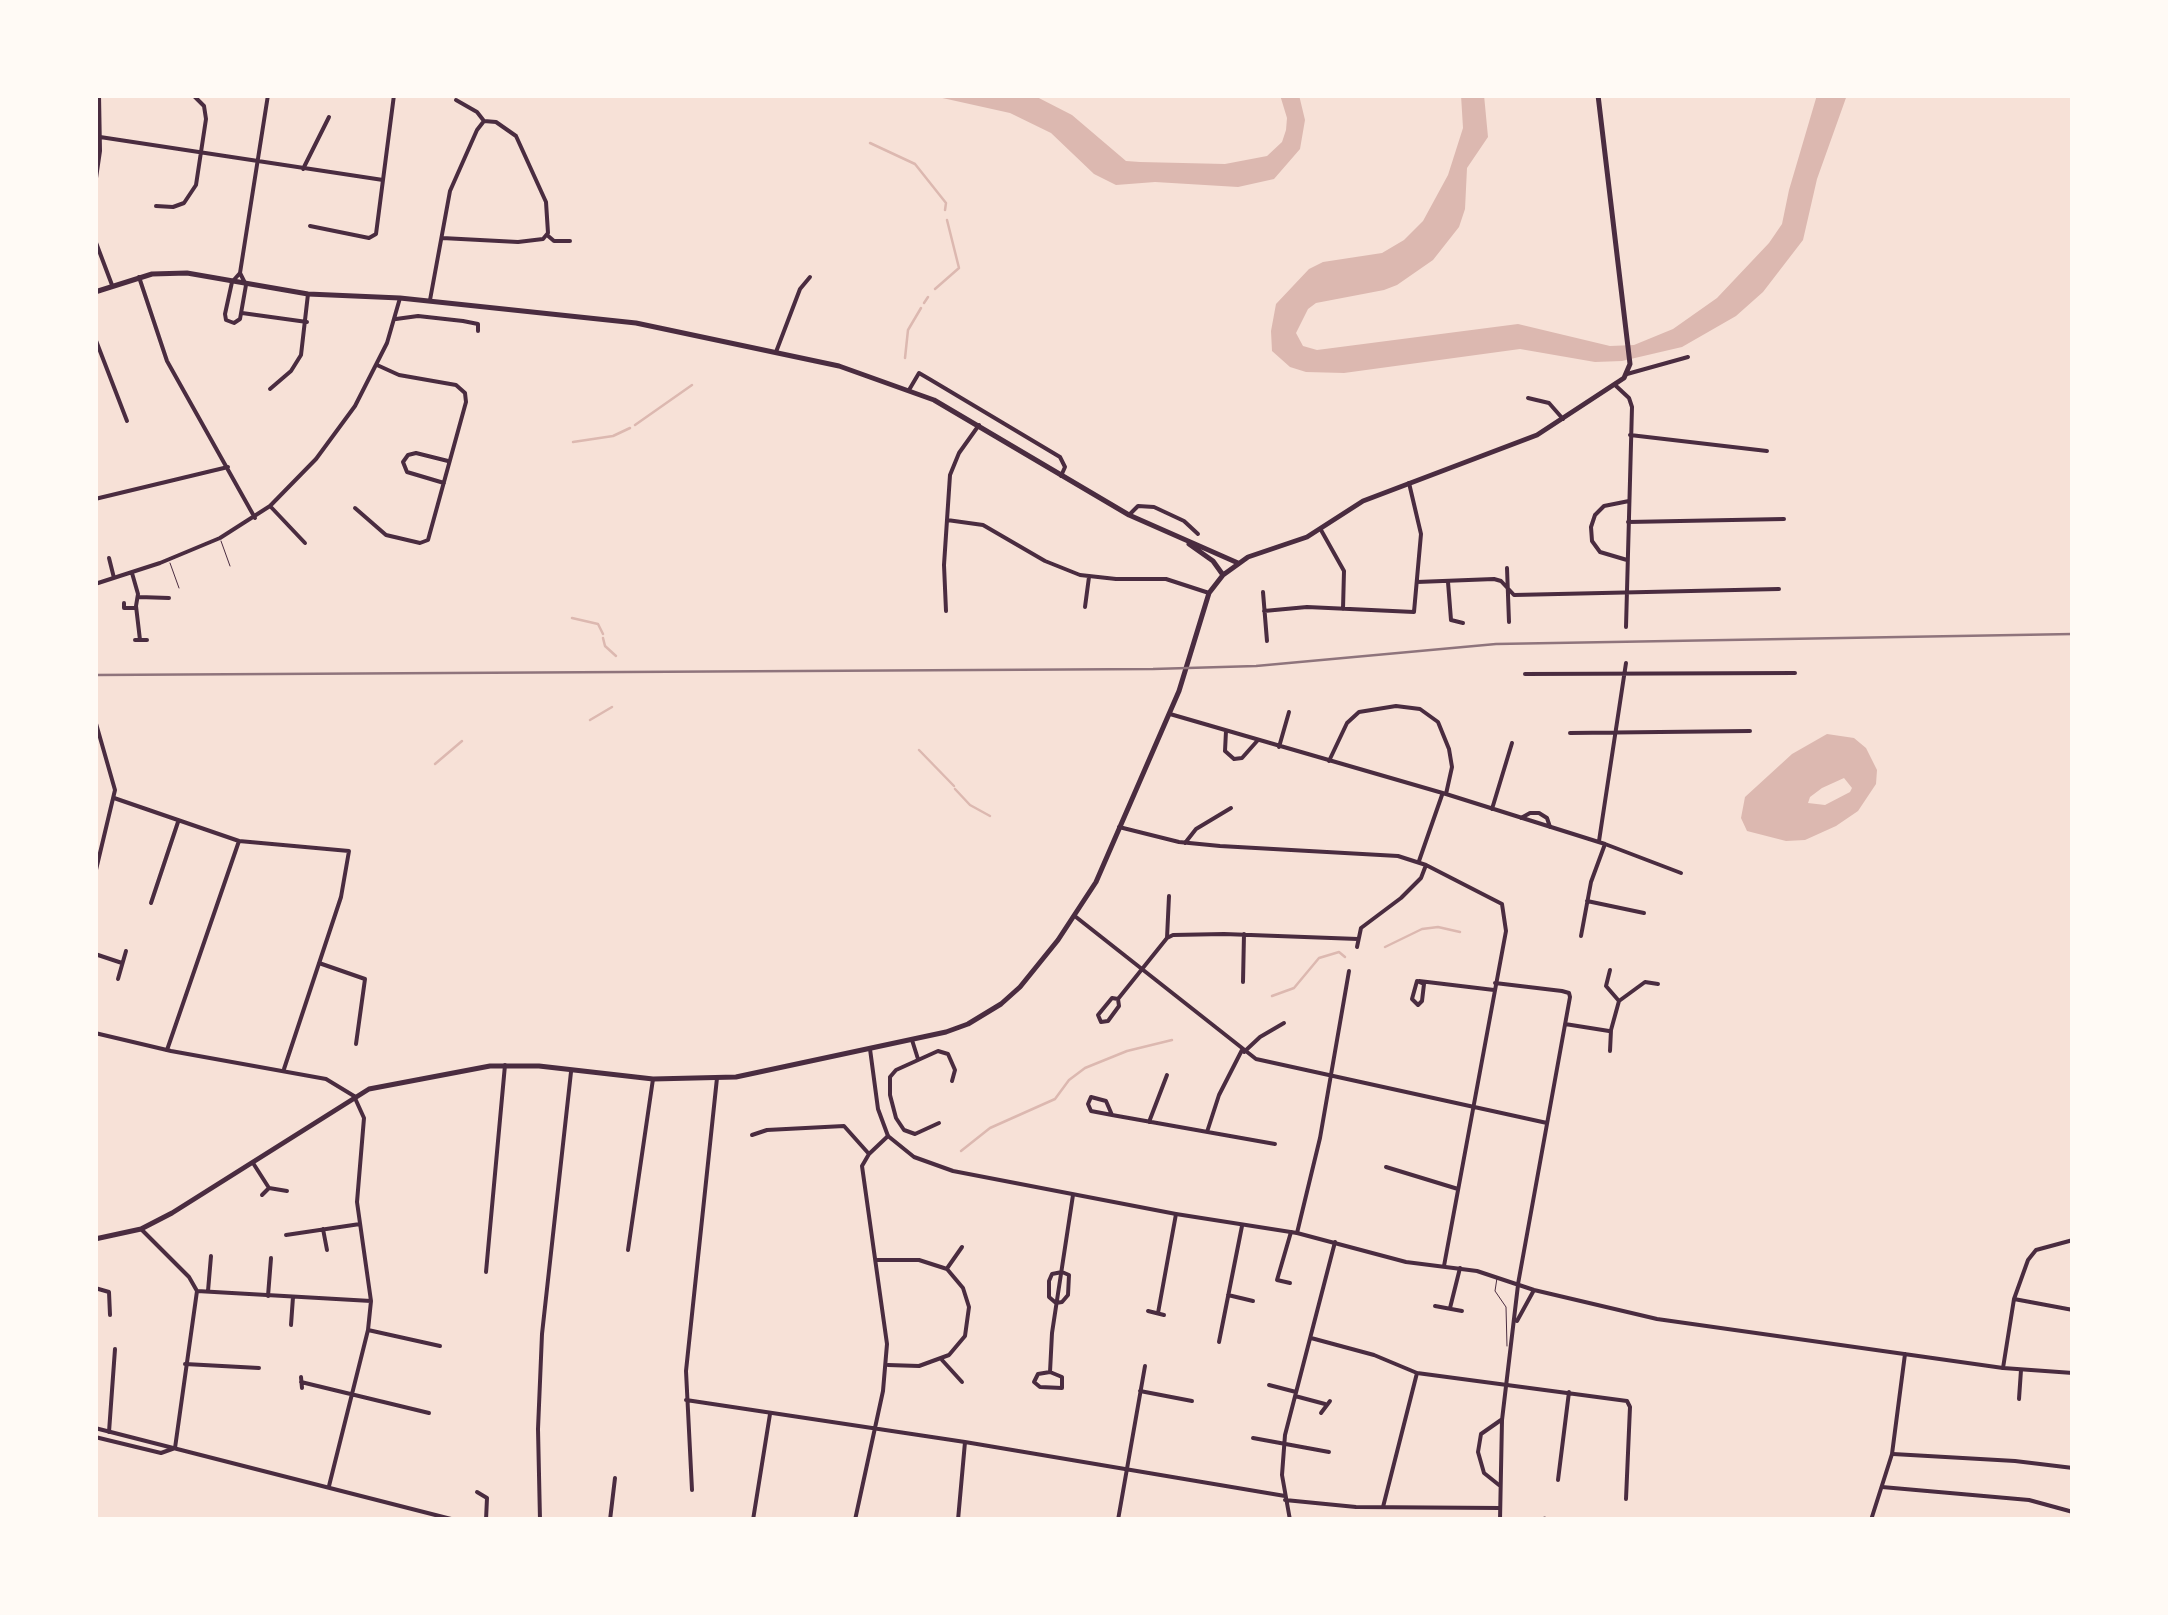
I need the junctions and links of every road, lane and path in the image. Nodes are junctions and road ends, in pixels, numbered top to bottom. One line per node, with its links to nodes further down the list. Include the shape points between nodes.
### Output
1 (99, 95): 8 (street)
2 (194, 95): 11 (street, via 206,112)
3 (268, 95): 12 (street)
4 (394, 95): 14 (street)
5 (1598, 95): 40 (main road)
6 (456, 100): 9 (street)
7 (330, 117): 13 (street)
8 (97, 119): 10 (street)
9 (484, 121): 18 (street, via 504,126 521,143 546,202); 19 (street, via 450,191)
10 (100, 137): 11 (street); 15 (street)
11 (202, 153): 12 (street); 16 (street, via 192,195 184,204)
12 (256, 163): 13 (street); 22 (street)
13 (302, 169): 14 (street)
14 (384, 180): 17 (street, via 375,235)
15 (95, 185)
16 (156, 206)
17 (310, 226)
18 (547, 234): 19 (street, via 518,242); 21 (street)
19 (442, 238): 31 (street)
20 (95, 240): 26 (street)
21 (570, 242)
22 (240, 273): 25 (street); 27 (street)
23 (139, 277): 25 (main road, via 186,273); 26 (main road); 51 (street, via 167,361)
24 (810, 277): 37 (street)
25 (232, 282): 27 (main road); 32 (street, via 226,320 237,322)
26 (112, 285): 28 (main road)
27 (246, 285): 29 (main road); 32 (street)
28 (95, 292)
29 (308, 294): 30 (main road); 34 (street)
30 (400, 298): 31 (main road); 33 (street)
31 (430, 301): 37 (main road, via 636,323)
32 (242, 313): 34 (street)
33 (396, 319): 35 (street, via 463,321 478,324); 39 (street)
34 (306, 322): 42 (street, via 301,355)
35 (478, 331)
36 (95, 338): 46 (street)
37 (776, 352): 43 (main road)
38 (1688, 357): 40 (street)
39 (377, 365): 50 (street, via 463,390 466,402); 57 (street, via 331,439)
40 (1626, 374): 41 (main road)
41 (1615, 385): 45 (main road); 48 (street, via 1632,402)
42 (270, 389)
43 (910, 390): 47 (main road); 52 (street, via 919,373 1060,457)
44 (1528, 398): 45 (street, via 1549,404)
45 (1563, 419): 53 (main road, via 1509,448)
46 (127, 421)
47 (979, 425): 52 (main road); 62 (street, via 950,475)
48 (1630, 435): 49 (street); 56 (street)
49 (1768, 450)
50 (450, 461): 54 (street); 54 (street, via 416,453 404,462 407,472)
51 (228, 467): 55 (street); 60 (street)
52 (1061, 476): 59 (main road)
53 (1408, 482): 65 (main road); 80 (street, via 1420,534)
54 (444, 483): 58 (street, via 423,543 384,534)
55 (95, 499)
56 (1629, 501): 64 (street); 72 (street, via 1599,510 1591,535 1600,552)
57 (270, 506): 60 (street); 69 (street)
58 (355, 508)
59 (1129, 515): 63 (street, via 1145,505); 68 (main road)
60 (255, 518): 67 (street)
61 (1784, 519): 64 (street)
62 (946, 520): 78 (street, via 983,525); 95 (street)
63 (1184, 522): 66 (street); 68 (street)
64 (1628, 522): 72 (street)
65 (1320, 528): 73 (main road); 94 (street, via 1344,571)
66 (1198, 534)
67 (220, 538): 71 (street); 74 (lane)
68 (1180, 538): 73 (main road); 77 (main road)
69 (305, 543)
70 (109, 558): 79 (street)
71 (169, 560): 76 (street); 83 (lane)
72 (1627, 560): 87 (street)
73 (1238, 563): 77 (main road)
74 (230, 566)
75 (1507, 568): 86 (street)
76 (132, 573): 79 (street); 89 (street)
77 (1223, 574): 88 (main road)
78 (1089, 577): 88 (street, via 1174,580); 92 (street)
79 (114, 578): 82 (street)
80 (1417, 582): 81 (street); 94 (street, via 1414,612)
81 (1448, 582): 86 (street, via 1502,581); 98 (street, via 1451,620)
82 (95, 584)
83 (179, 588)
84 (1779, 590): 87 (street)
85 (1263, 592): 96 (street)
86 (1509, 592): 87 (street); 97 (street)
87 (1626, 592): 99 (street)
88 (1208, 593): 107 (main road)
89 (138, 597): 90 (street); 93 (street)
90 (170, 598)
91 (124, 603): 93 (street)
92 (1085, 607)
93 (136, 608): 100 (street, via 138,640)
94 (1342, 609): 96 (street)
95 (946, 611)
96 (1264, 611): 101 (street)
97 (1509, 622)
98 (1463, 623)
99 (1626, 627)
100 (148, 640)
101 (1267, 641)
102 (1626, 663): 103 (street)
103 (1627, 672): 104 (street); 105 (street); 111 (street)
104 (1794, 672)
105 (1525, 674)
106 (1288, 712): 115 (street)
107 (1168, 714): 110 (street); 123 (main road)
108 (95, 720): 118 (street)
109 (1750, 730): 111 (street)
110 (1226, 731): 113 (street); 113 (street, via 1225,751 1234,759)
111 (1616, 732): 112 (street); 127 (street)
112 (1570, 733)
113 (1258, 740): 115 (street)
114 (1512, 744): 120 (street)
115 (1278, 747): 116 (street)
116 (1329, 761): 117 (street); 117 (street, via 1346,724 1360,712 1427,712 1452,758)
117 (1444, 794): 120 (street); 128 (street)
118 (114, 798): 122 (street); 131 (street)
119 (1231, 808): 126 (street)
120 (1492, 809): 121 (street)
121 (1521, 818): 124 (street); 124 (street, via 1538,813)
122 (178, 822): 125 (street); 135 (street)
123 (1119, 827): 126 (street); 138 (main road)
124 (1550, 828): 127 (street)
125 (239, 841): 147 (street, via 349,851); 166 (street)
126 (1185, 842): 128 (street)
127 (1602, 843): 130 (street); 133 (street)
128 (1418, 861): 129 (street)
129 (1426, 864): 142 (street, via 1421,878 1361,928); 154 (street, via 1500,901 1506,921)
130 (1681, 872)
131 (95, 874)
132 (1170, 896): 141 (street)
133 (1587, 901): 136 (street); 140 (street)
134 (1638, 902): 136 (street)
135 (151, 903)
136 (1636, 911): 137 (street)
137 (1644, 913)
138 (1076, 917): 148 (street); 163 (main road, via 1001,1004 968,1024)
139 (1244, 934): 141 (street); 142 (street); 153 (street)
140 (1582, 936)
141 (1167, 938): 148 (street)
142 (1358, 939): 143 (street)
143 (1357, 947)
144 (126, 951): 146 (street)
145 (95, 954): 146 (street)
146 (122, 962): 151 (street)
147 (318, 963): 164 (street, via 365,980); 171 (street)
148 (1141, 969): 157 (street); 167 (street)
149 (1610, 970): 158 (street, via 1606,986)
150 (1349, 971): 174 (street)
151 (118, 979)
152 (1420, 981): 156 (street)
153 (1243, 982)
154 (1495, 982): 156 (street); 160 (street, via 1569,993)
155 (1658, 984): 158 (street, via 1645,982)
156 (1494, 990): 179 (street)
157 (1118, 998): 157 (street, via 1108,1021 1099,1021 1112,998)
158 (1619, 1001): 161 (street)
159 (1284, 1023): 167 (street)
160 (1565, 1024): 161 (street); 183 (street)
161 (1610, 1030): 168 (street)
162 (95, 1033): 166 (street)
163 (912, 1040): 165 (main road); 169 (street)
164 (356, 1044)
165 (870, 1049): 175 (main road); 186 (street)
166 (166, 1050): 171 (street)
167 (1243, 1051): 174 (street); 184 (street)
168 (1610, 1051)
169 (918, 1059): 177 (street, via 944,1052 955,1070); 182 (street, via 890,1077 896,1118 915,1134)
170 (504, 1065): 172 (main road); 178 (main road, via 455,1070); 215 (street)
171 (284, 1069): 178 (street, via 334,1081)
172 (571, 1070): 176 (main road); 301 (street, via 542,1334)
173 (1167, 1075): 181 (street)
174 (1331, 1077): 179 (street); 201 (street)
175 (716, 1078): 176 (main road); 267 (street)
176 (653, 1079): 208 (street)
177 (952, 1081)
178 (354, 1096): 189 (main road); 197 (street, via 364,1118)
179 (1472, 1108): 183 (street); 192 (street)
180 (1112, 1116): 180 (street, via 1091,1110 1088,1100 1106,1101); 181 (street)
181 (1149, 1122): 184 (street)
182 (939, 1123)
183 (1548, 1124): 219 (street)
184 (1207, 1132): 187 (street)
185 (752, 1135): 188 (street, via 844,1126)
186 (888, 1136): 188 (street); 195 (street, via 930,1164)
187 (1274, 1144)
188 (870, 1154): 211 (street, via 862,1173)
189 (252, 1162): 191 (street); 199 (main road)
190 (1386, 1167): 192 (street)
191 (269, 1188): 193 (street); 194 (street)
192 (1458, 1189): 212 (street)
193 (288, 1191)
194 (262, 1194)
195 (1073, 1195): 196 (street); 216 (street)
196 (1176, 1214): 198 (street); 234 (street, via 1161,1314)
197 (360, 1224): 200 (street); 229 (street)
198 (1242, 1226): 201 (street); 224 (street)
199 (141, 1229): 203 (main road); 222 (street)
200 (323, 1229): 202 (street); 207 (street)
201 (1294, 1233): 205 (street); 218 (street, via 1276,1280)
202 (286, 1235)
203 (95, 1239)
204 (2073, 1240): 227 (street, via 2033,1253)
205 (1336, 1242): 212 (street); 242 (street)
206 (962, 1246): 214 (street)
207 (327, 1250)
208 (628, 1250)
209 (211, 1256): 223 (street)
210 (271, 1258): 225 (street)
211 (876, 1260): 214 (street, via 919,1260); 250 (street)
212 (1444, 1266): 213 (street)
213 (1460, 1268): 217 (street); 232 (street)
214 (947, 1269): 248 (street, via 963,1288 970,1317 961,1343)
215 (486, 1272)
216 (1062, 1272): 230 (street); 230 (street, via 1069,1276 1068,1295); 230 (street, via 1050,1281 1048,1297)
217 (1496, 1278): 219 (street); 245 (lane)
218 (1290, 1283)
219 (1518, 1285): 221 (street); 238 (street)
220 (95, 1288): 236 (street, via 109,1292)
221 (1534, 1290): 238 (street); 247 (street, via 1657,1318)
222 (197, 1291): 223 (street); 249 (street)
223 (208, 1291): 225 (street)
224 (1228, 1295): 228 (street); 239 (street)
225 (268, 1296): 226 (street)
226 (292, 1297): 229 (street); 237 (street)
227 (2014, 1299): 233 (street); 253 (street)
228 (1253, 1300)
229 (371, 1301): 240 (street)
230 (1056, 1303): 255 (street)
231 (1435, 1306): 232 (street)
232 (1450, 1308): 235 (street)
233 (2073, 1310)
234 (1148, 1311)
235 (1462, 1312)
236 (110, 1315)
237 (291, 1325)
238 (1515, 1325): 245 (street)
239 (1222, 1329): 241 (street); 243 (street)
240 (368, 1330): 244 (street); 264 (street)
241 (1230, 1332)
242 (1311, 1338): 256 (street); 265 (street)
243 (1218, 1342)
244 (440, 1346)
245 (1510, 1348): 260 (street)
246 (115, 1350): 275 (street)
247 (1905, 1354): 253 (street); 283 (street)
248 (942, 1360): 250 (street); 259 (street)
249 (185, 1364): 252 (street); 281 (street)
250 (886, 1365): 274 (street)
251 (1144, 1366): 262 (street)
252 (259, 1368)
253 (2003, 1368): 254 (street)
254 (2021, 1370): 257 (street); 266 (street)
255 (1050, 1372): 255 (street, via 1062,1377 1062,1388 1034,1382)
256 (1416, 1373): 260 (street); 295 (street)
257 (2073, 1373)
258 (301, 1382): 264 (street)
259 (962, 1382)
260 (1506, 1384): 263 (street); 272 (street)
261 (1269, 1385): 265 (street)
262 (1140, 1390): 268 (street); 285 (street)
263 (1569, 1392): 287 (street); 294 (street, via 1630,1407)
264 (352, 1394): 269 (street); 289 (street)
265 (1296, 1394): 270 (street, via 1327,1402); 280 (street)
266 (2019, 1399)
267 (686, 1400): 271 (street); 291 (street)
268 (1192, 1402)
269 (428, 1413)
270 (1322, 1413)
271 (770, 1414): 274 (street); 303 (street)
272 (1502, 1420): 288 (street); 288 (street, via 1482,1434 1478,1452 1484,1473)
273 (95, 1428): 275 (street)
274 (875, 1428): 279 (street); 304 (street)
275 (110, 1432): 278 (street); 281 (street)
276 (95, 1437): 278 (street)
277 (1252, 1438): 280 (street)
278 (108, 1440): 281 (street, via 161,1453)
279 (965, 1442): 285 (street); 305 (street)
280 (1284, 1445): 282 (street); 293 (street)
281 (174, 1448): 289 (street)
282 (1329, 1452)
283 (1892, 1454): 284 (street); 290 (street)
284 (2073, 1468)
285 (1126, 1469): 293 (street); 306 (street)
286 (615, 1478): 302 (street)
287 (1558, 1480)
288 (1500, 1485): 296 (street)
289 (329, 1486): 299 (street)
290 (1882, 1488): 297 (street, via 2029,1500); 310 (street)
291 (692, 1490)
292 (477, 1492): 300 (street, via 487,1498)
293 (1285, 1498): 295 (street); 307 (street)
294 (1626, 1499)
295 (1382, 1506): 296 (street)
296 (1500, 1508): 308 (street)
297 (2073, 1512)
298 (1545, 1516): 309 (lane)
299 (455, 1520)
300 (486, 1520)
301 (540, 1520)
302 (610, 1520)
303 (753, 1520)
304 (856, 1520)
305 (958, 1520)
306 (1118, 1520)
307 (1290, 1520)
308 (1500, 1520)
309 (1532, 1520)
310 (1870, 1520)

